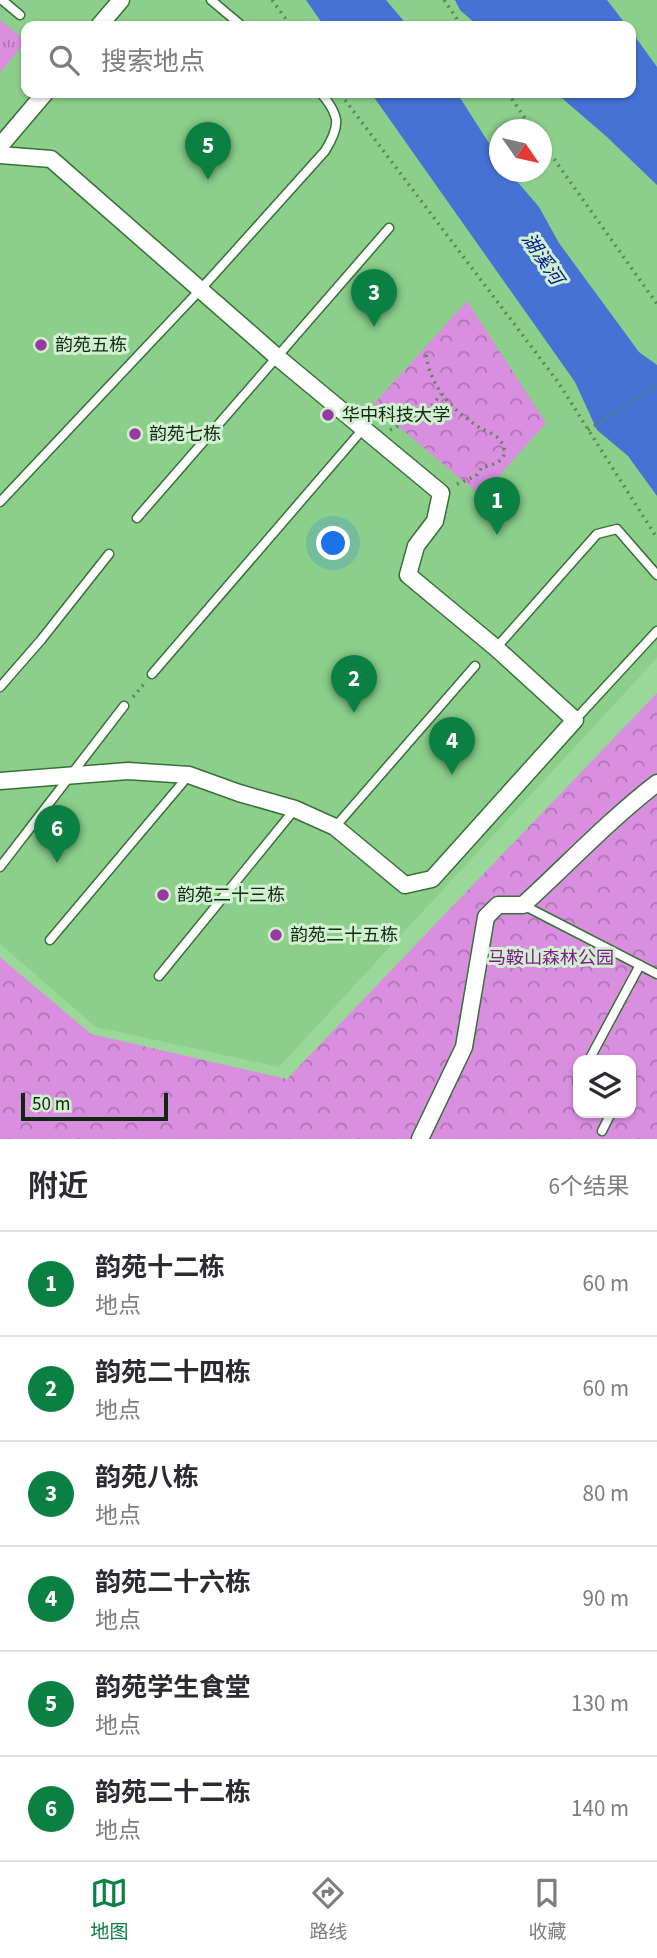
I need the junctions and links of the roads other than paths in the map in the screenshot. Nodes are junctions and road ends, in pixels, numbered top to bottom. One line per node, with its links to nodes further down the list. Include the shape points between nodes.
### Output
1 (2, 0): 4 (lane)
2 (121, 0): 5 (street)
3 (211, 0): 6 (lane)
4 (20, 15)
5 (103, 21)
6 (236, 21)
7 (41, 98): 9 (street)
8 (325, 98): 12 (lane, via 335,110 337,132)
9 (0, 146)
10 (0, 155): 12 (street, via 51,159)
11 (389, 228): 13 (lane)
12 (200, 290): 13 (street); 15 (lane)
13 (276, 356): 14 (street); 16 (lane)
14 (369, 433): 20 (street, via 441,493 435,521 416,546 408,575); 22 (lane)
15 (0, 502)
16 (137, 518)
17 (109, 554): 23 (lane)
18 (657, 575): 20 (lane, via 618,529 597,534)
19 (657, 631): 25 (lane)
20 (496, 648): 25 (street)
21 (475, 666): 31 (lane)
22 (152, 674)
23 (0, 687)
24 (124, 706): 27 (lane)
25 (575, 720): 31 (street, via 432,879 405,885)
26 (189, 775): 27 (street, via 128,771); 30 (street); 34 (lane)
27 (69, 778): 28 (street); 32 (lane)
28 (0, 781)
29 (657, 783): 33 (street)
30 (295, 809): 31 (street); 37 (lane)
31 (335, 827)
32 (0, 867)
33 (523, 905): 35 (lane); 41 (street, via 498,905 486,917 464,1047)
34 (50, 940)
35 (640, 965): 36 (lane); 38 (lane)
36 (657, 974)
37 (159, 976)
38 (592, 1055)
39 (608, 1118): 40 (lane)
40 (602, 1131)
41 (420, 1139)

